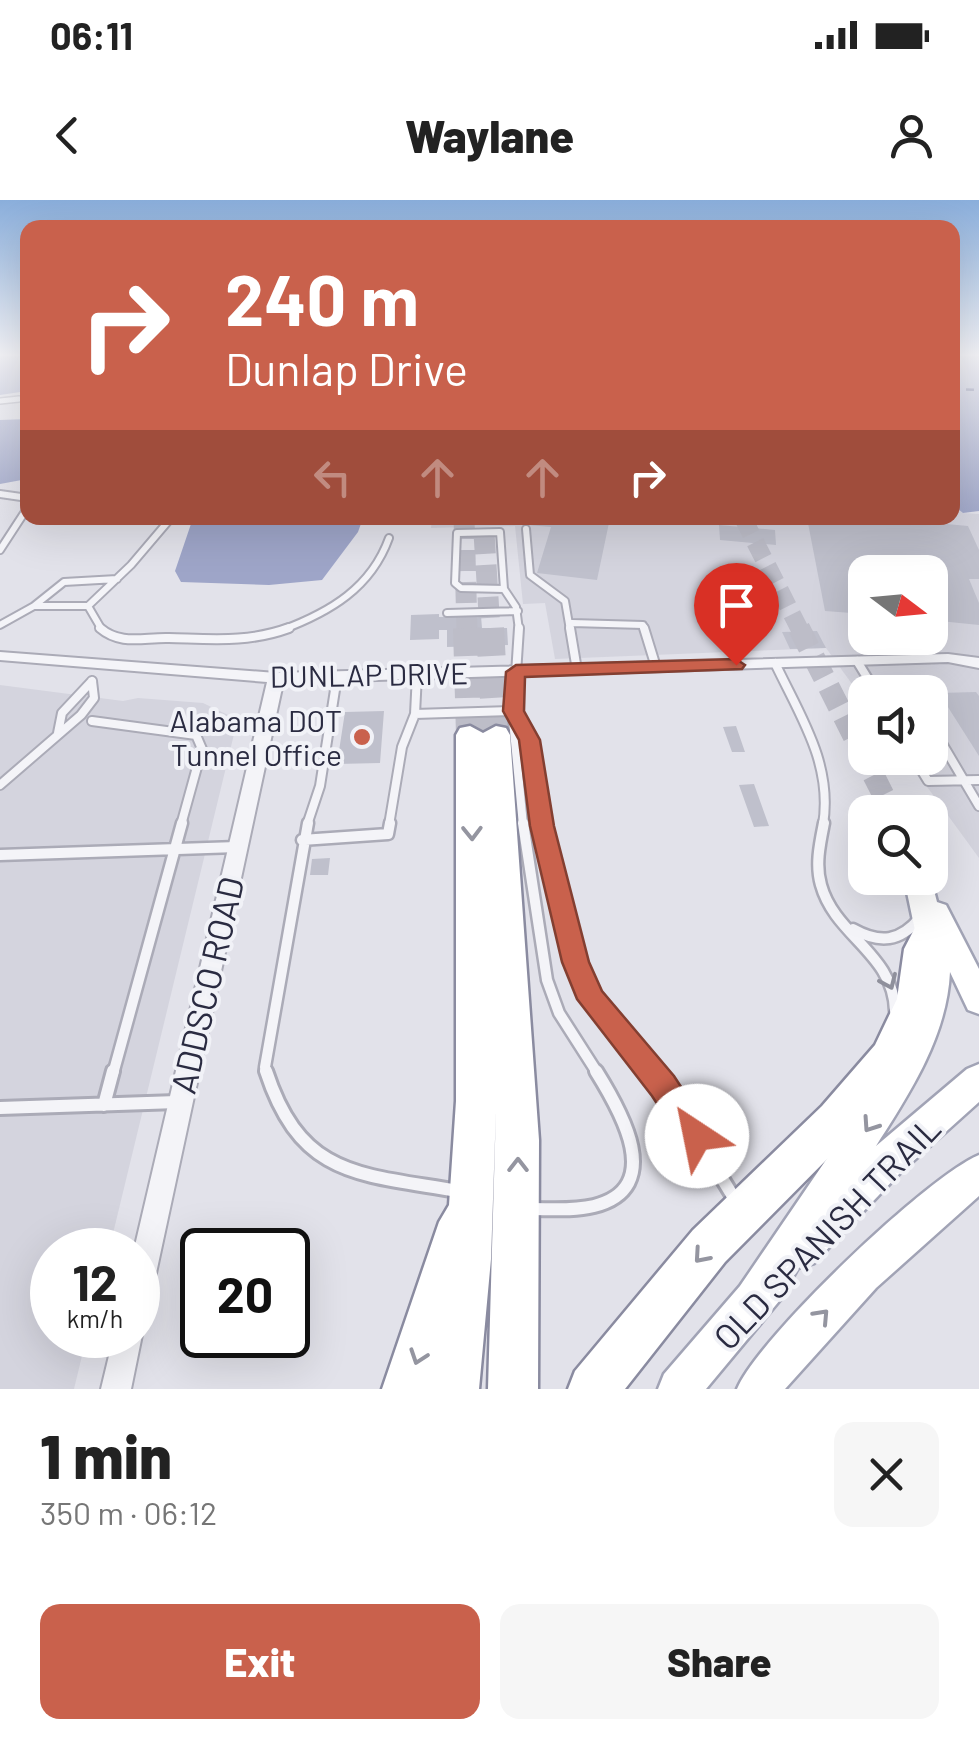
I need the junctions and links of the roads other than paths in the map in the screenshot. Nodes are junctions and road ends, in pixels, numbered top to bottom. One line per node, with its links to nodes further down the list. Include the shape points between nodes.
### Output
1 (20, 520): 5 (lane)
2 (165, 525): 6 (lane)
3 (526, 530): 12 (lane, via 530,575 565,601)
4 (389, 538): 9 (lane, via 380,567 358,588 308,620 264,637 117,638 96,624)
5 (0, 550)
6 (118, 579): 8 (lane, via 64,582); 9 (lane)
7 (504, 588): 7 (lane, via 500,532 457,534 455,583 471,591); 10 (lane)
8 (34, 606): 9 (lane); 13 (lane)
9 (88, 606)
10 (518, 611): 11 (lane); 21 (lane)
11 (447, 612)
12 (572, 623): 19 (lane, via 643,625); 20 (lane)
13 (0, 625)
14 (0, 656): 18 (street, DUNLAP DRIVE)
15 (856, 660): 16 (street, DUNLAP DRIVE); 17 (street, DUNLAP DRIVE); 23 (lane)
16 (979, 663)
17 (775, 664): 19 (street, DUNLAP DRIVE); 46 (lane, via 822,767 826,796 817,874)
18 (102, 666): 25 (street, DUNLAP DRIVE); 26 (street)
19 (656, 667): 20 (street, DUNLAP DRIVE)
20 (577, 670): 21 (street, DUNLAP DRIVE)
21 (516, 672): 22 (street, DUNLAP DRIVE); 29 (lane)
22 (417, 674): 24 (street, DUNLAP DRIVE); 27 (lane)
23 (865, 675)
24 (337, 677): 25 (street, DUNLAP DRIVE); 37 (lane, via 320,786)
25 (276, 678): 38 (street, ADDSCO ROAD)
26 (92, 681): 30 (lane, via 62,714); 30 (lane, via 94,698)
27 (415, 714): 29 (lane); 37 (lane, via 402,746 388,834)
28 (92, 722): 39 (lane, via 183,730 201,742)
29 (493, 727): 55 (highway, one-way to 55); 56 (highway, one-way to 29, via 514,1028); 56 (lane, via 520,797 544,963 558,1011 618,1108 635,1156 630,1180 616,1198); 57 (lane, via 529,740 542,826 591,999 663,1086)
30 (58, 733): 35 (lane)
31 (948, 753): 33 (lane)
32 (925, 775): 33 (lane)
33 (964, 780): 34 (lane); 36 (lane)
34 (979, 780)
35 (0, 785)
36 (979, 806)
37 (302, 840): 55 (lane, via 265,1066 279,1110 298,1138 330,1161 366,1175)
38 (237, 848): 39 (lane); 51 (street, ADDSCO ROAD)
39 (176, 850): 40 (lane); 52 (lane)
40 (0, 855)
41 (923, 895): 46 (lane, via 910,932 893,940 866,936)
42 (924, 895): 49 (highway, via 915,999)
43 (924, 895): 60 (main road, one-way to 60, via 937,987 916,1047)
44 (925, 895): 48 (main road)
45 (926, 895): 47 (main road)
46 (841, 922): 49 (lane, one-way to 49, via 894,988)
47 (979, 962)
48 (979, 1000)
49 (889, 1058): 57 (highway)
50 (979, 1080): 60 (main road, OLD SPANISH TRAIL, via 887,1160)
51 (180, 1102): 52 (lane); 58 (street, ADDSCO ROAD)
52 (104, 1105): 53 (lane)
53 (0, 1108)
54 (979, 1173): 68 (main road, OLD SPANISH TRAIL, one-way to 54, via 904,1232)
55 (472, 1191): 59 (highway)
56 (518, 1210): 65 (highway)
57 (743, 1213): 66 (highway, one-way to 66)
58 (152, 1228)
59 (457, 1258): 63 (highway, one-way to 63); 64 (highway)
60 (755, 1298): 67 (main road, OLD SPANISH TRAIL)
61 (123, 1358): 62 (street)
62 (116, 1389)
63 (407, 1389)
64 (454, 1389)
65 (513, 1389)
66 (593, 1389)
67 (679, 1389)
68 (758, 1389)

